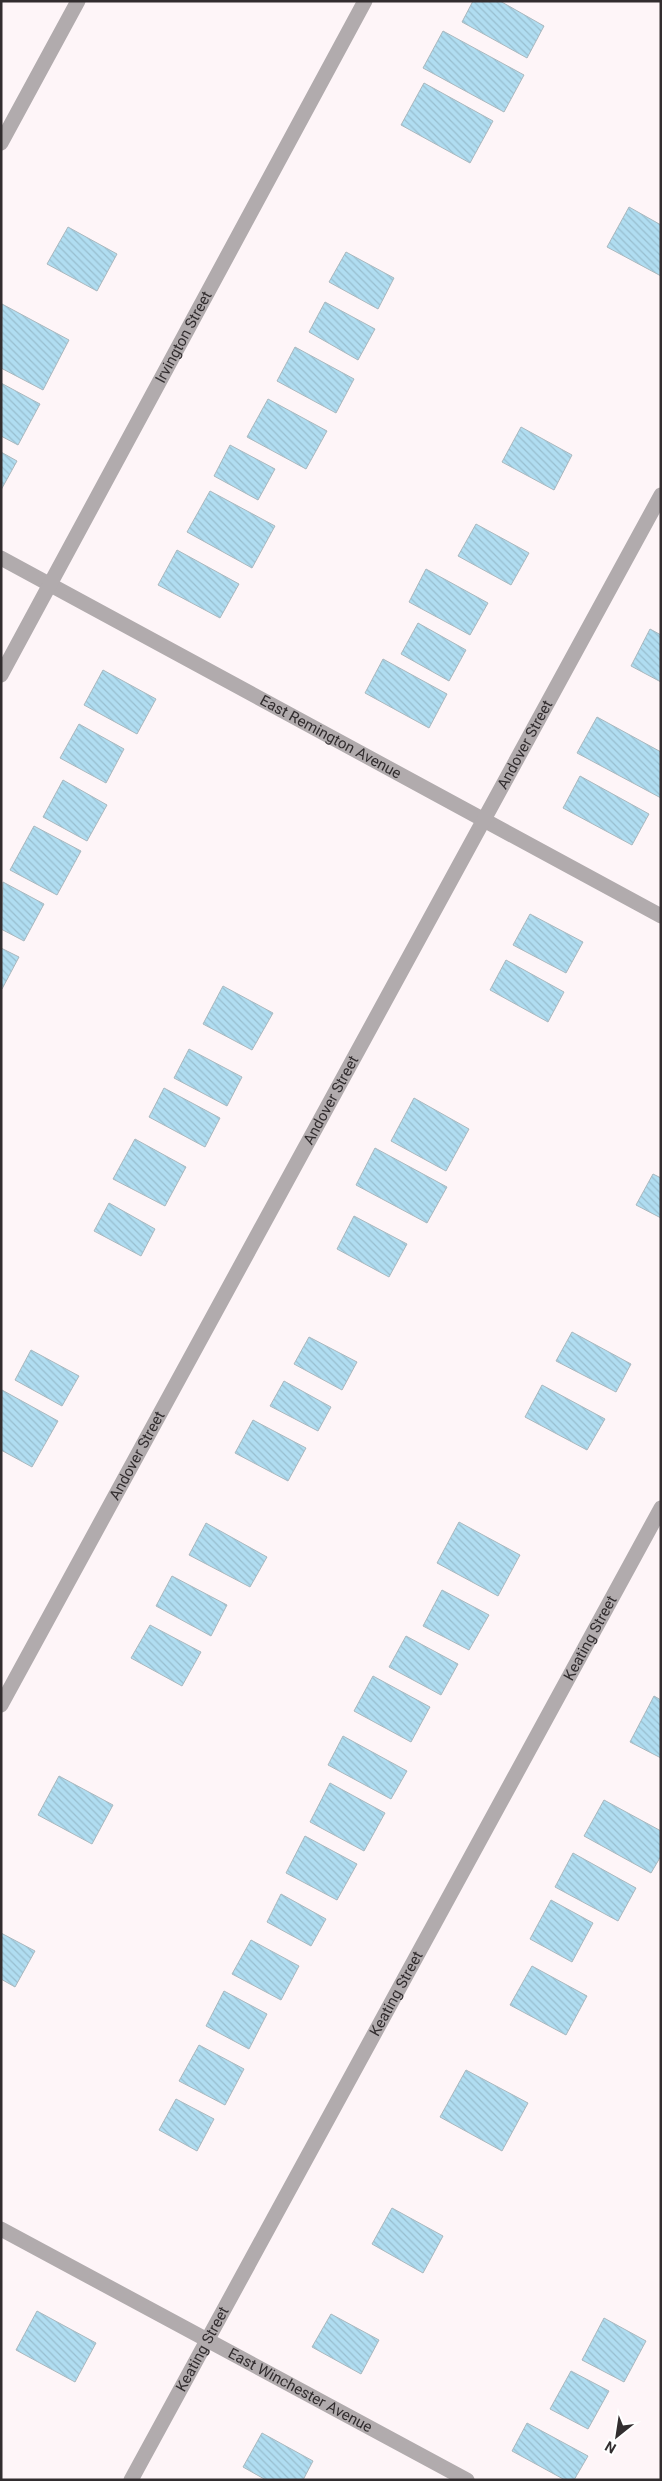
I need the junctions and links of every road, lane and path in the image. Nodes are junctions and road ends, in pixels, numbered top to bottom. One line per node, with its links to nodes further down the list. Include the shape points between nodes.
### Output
1 (78, 1): 3 (street)
2 (365, 1): 6 (street, Irvington Street)
3 (1, 143)
4 (661, 495): 8 (street, Andover Street)
5 (1, 558): 6 (street, East Remington Avenue)
6 (50, 585): 7 (street, Irvington Street); 8 (street, East Remington Avenue)
7 (1, 674)
8 (484, 820): 9 (street, East Remington Avenue); 11 (street, Andover Street)
9 (661, 916)
10 (661, 1508): 13 (street, Keating Street)
11 (1, 1705)
12 (1, 2229): 13 (street, East Winchester Avenue)
13 (207, 2340): 14 (street, Keating Street); 15 (street, East Winchester Avenue)
14 (131, 2480)
15 (467, 2480)

